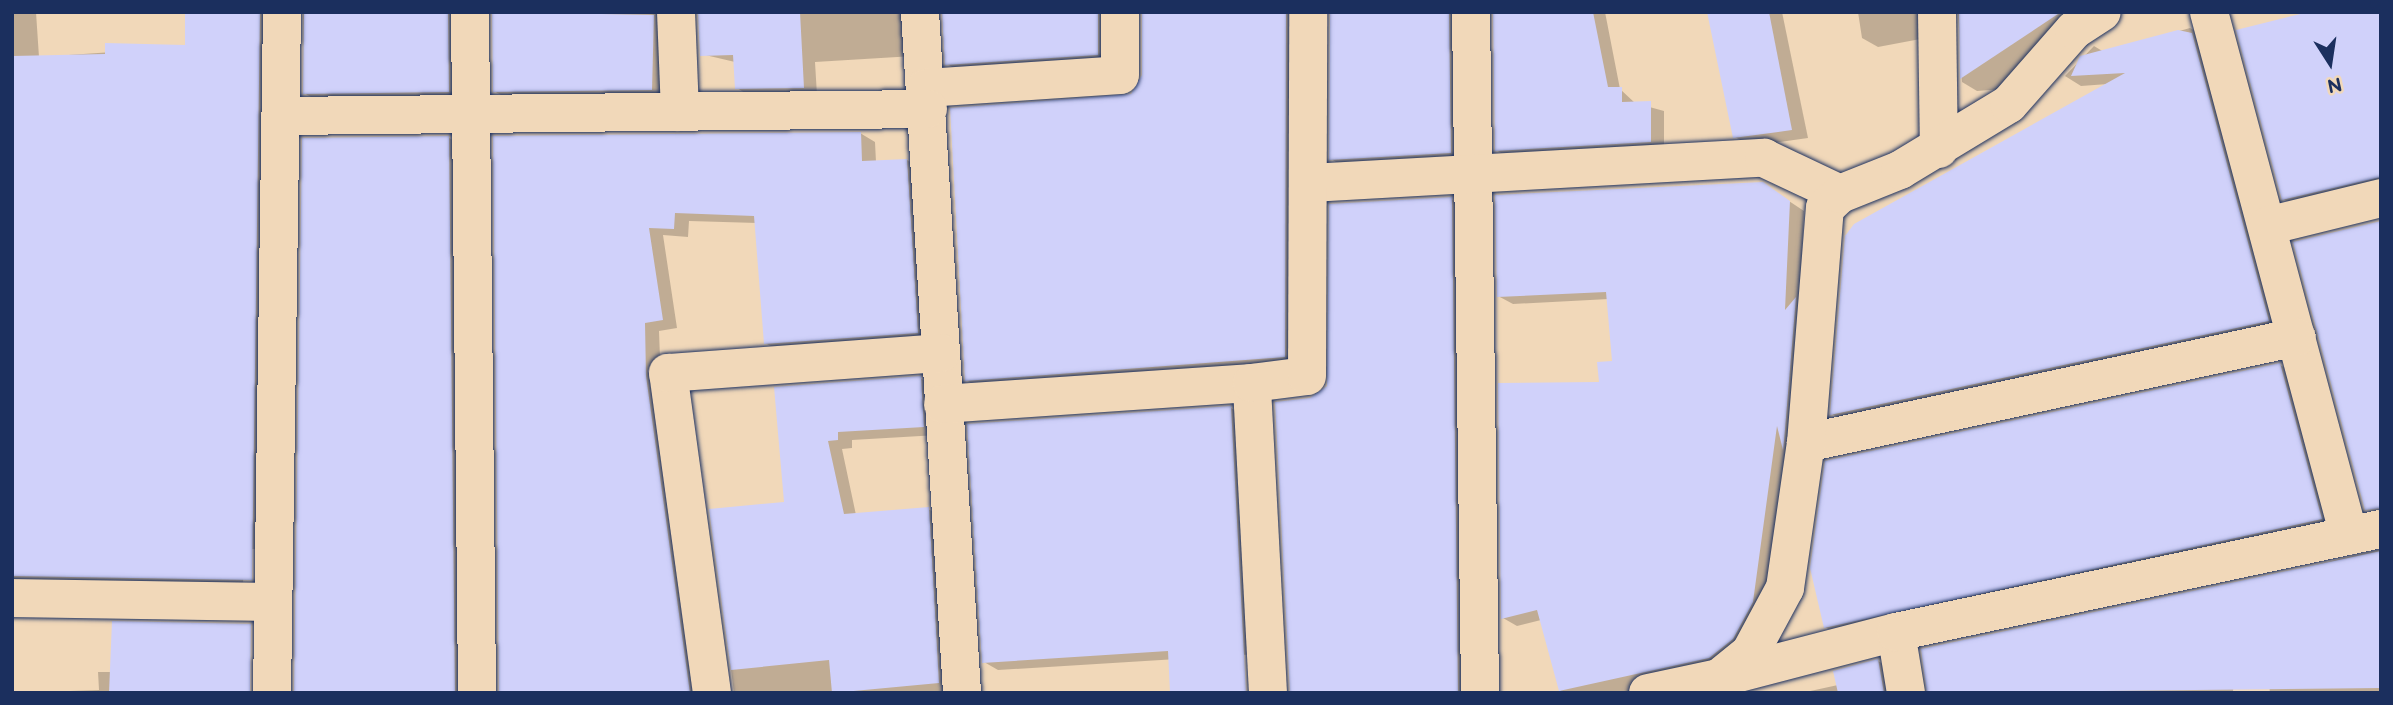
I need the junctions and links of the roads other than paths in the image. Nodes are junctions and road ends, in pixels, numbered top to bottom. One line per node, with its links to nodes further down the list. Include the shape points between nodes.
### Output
1 (282, 12): 14 (street)
2 (470, 12): 13 (street)
3 (676, 12): 12 (street)
4 (920, 12): 11 (street)
5 (1120, 12): 11 (street, via 1120,75)
6 (1308, 12): 17 (street)
7 (1471, 12): 16 (street)
8 (1937, 12): 15 (street)
9 (2102, 12): 15 (street, via 2074,30 2010,104)
10 (2209, 12): 20 (street)
11 (927, 98): 12 (street); 22 (street)
12 (680, 112): 13 (street)
13 (472, 114): 14 (street); 32 (street)
14 (282, 116): 28 (street)
15 (1939, 149): 18 (street)
16 (1472, 172): 17 (street); 18 (street, via 1764,158); 36 (street)
17 (1310, 183): 23 (street, via 1307,376)
18 (1840, 194): 25 (street, via 1825,208 1819,228)
19 (2381, 198): 20 (street)
20 (2267, 226): 21 (street)
21 (2297, 337): 25 (street); 26 (street)
22 (940, 353): 24 (street); 33 (street, via 668,373)
23 (1252, 383): 24 (street); 35 (street)
24 (943, 404): 34 (street)
25 (1806, 443): 30 (street, via 1785,589 1751,653)
26 (2365, 532): 29 (street)
27 (12, 598): 28 (street)
28 (270, 602): 31 (street)
29 (1896, 632): 30 (street); 38 (street)
30 (1721, 685): 37 (street)
31 (272, 693)
32 (477, 693)
33 (712, 693)
34 (962, 693)
35 (1268, 693)
36 (1480, 693)
37 (1648, 693)
38 (1906, 693)

